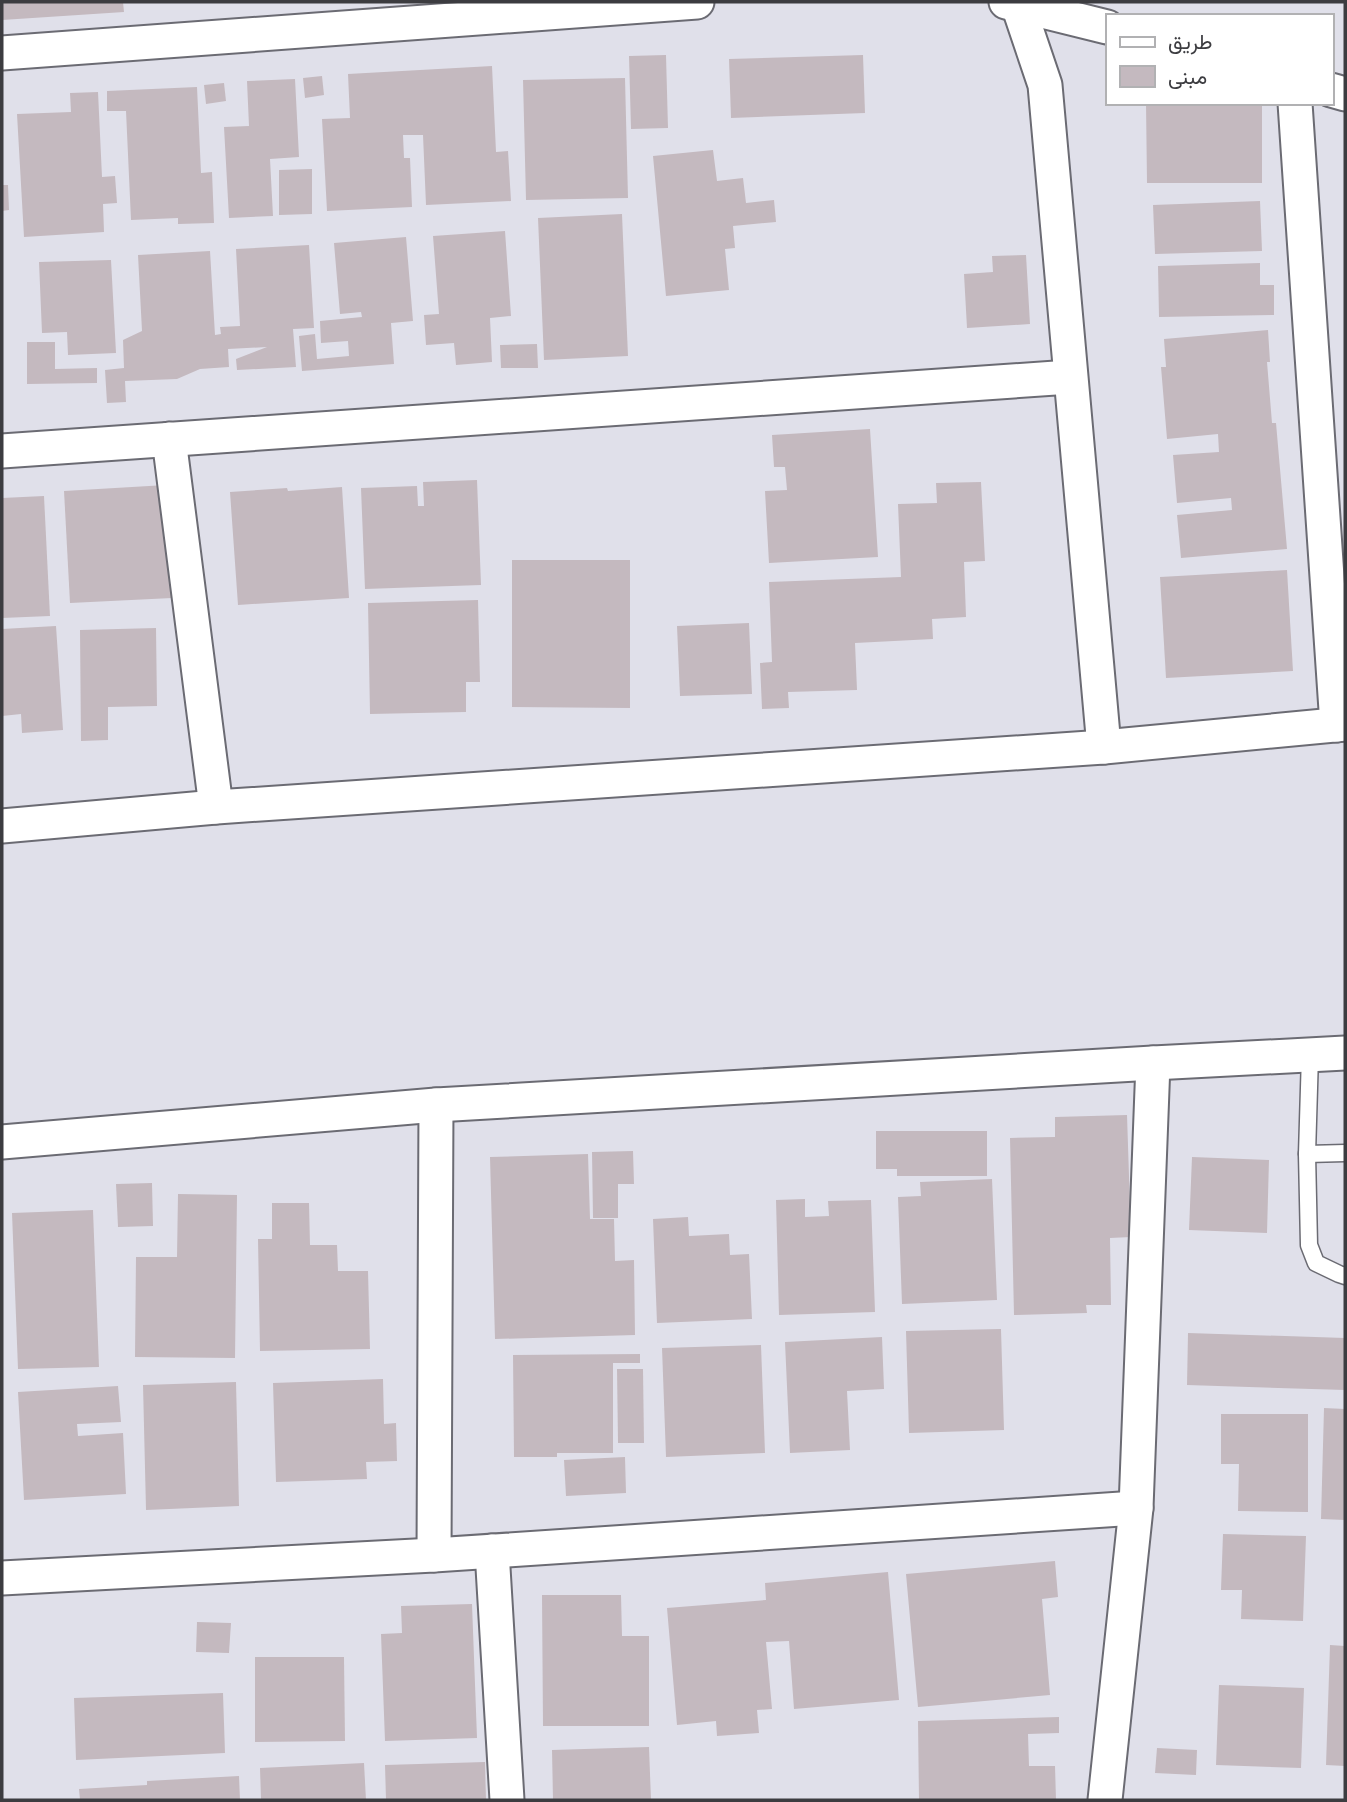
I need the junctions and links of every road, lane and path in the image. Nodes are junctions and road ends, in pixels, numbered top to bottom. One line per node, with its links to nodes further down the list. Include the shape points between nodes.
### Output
1 (697, 2): 4 (street)
2 (1012, 3): 3 (street); 6 (street, via 1045,85)
3 (1100, 17)
4 (2, 53)
5 (1295, 105): 9 (street)
6 (1070, 377): 7 (street); 10 (street)
7 (169, 439): 8 (street); 11 (street)
8 (2, 451)
9 (1341, 724): 10 (street)
10 (1104, 747): 11 (street)
11 (216, 807): 12 (street)
12 (2, 825)
13 (1345, 1053): 14 (street)
14 (1310, 1055): 15 (street); 19 (lane)
15 (1153, 1063): 16 (street); 21 (street)
16 (436, 1105): 17 (street); 23 (street)
17 (2, 1142)
18 (1345, 1153): 19 (lane)
19 (1307, 1154): 20 (lane, via 1309,1245 1315,1263)
20 (1345, 1276)
21 (1136, 1508): 22 (street); 26 (street)
22 (492, 1551): 23 (street); 25 (street)
23 (434, 1555): 24 (street)
24 (2, 1578)
25 (507, 1800)
26 (1105, 1800)

